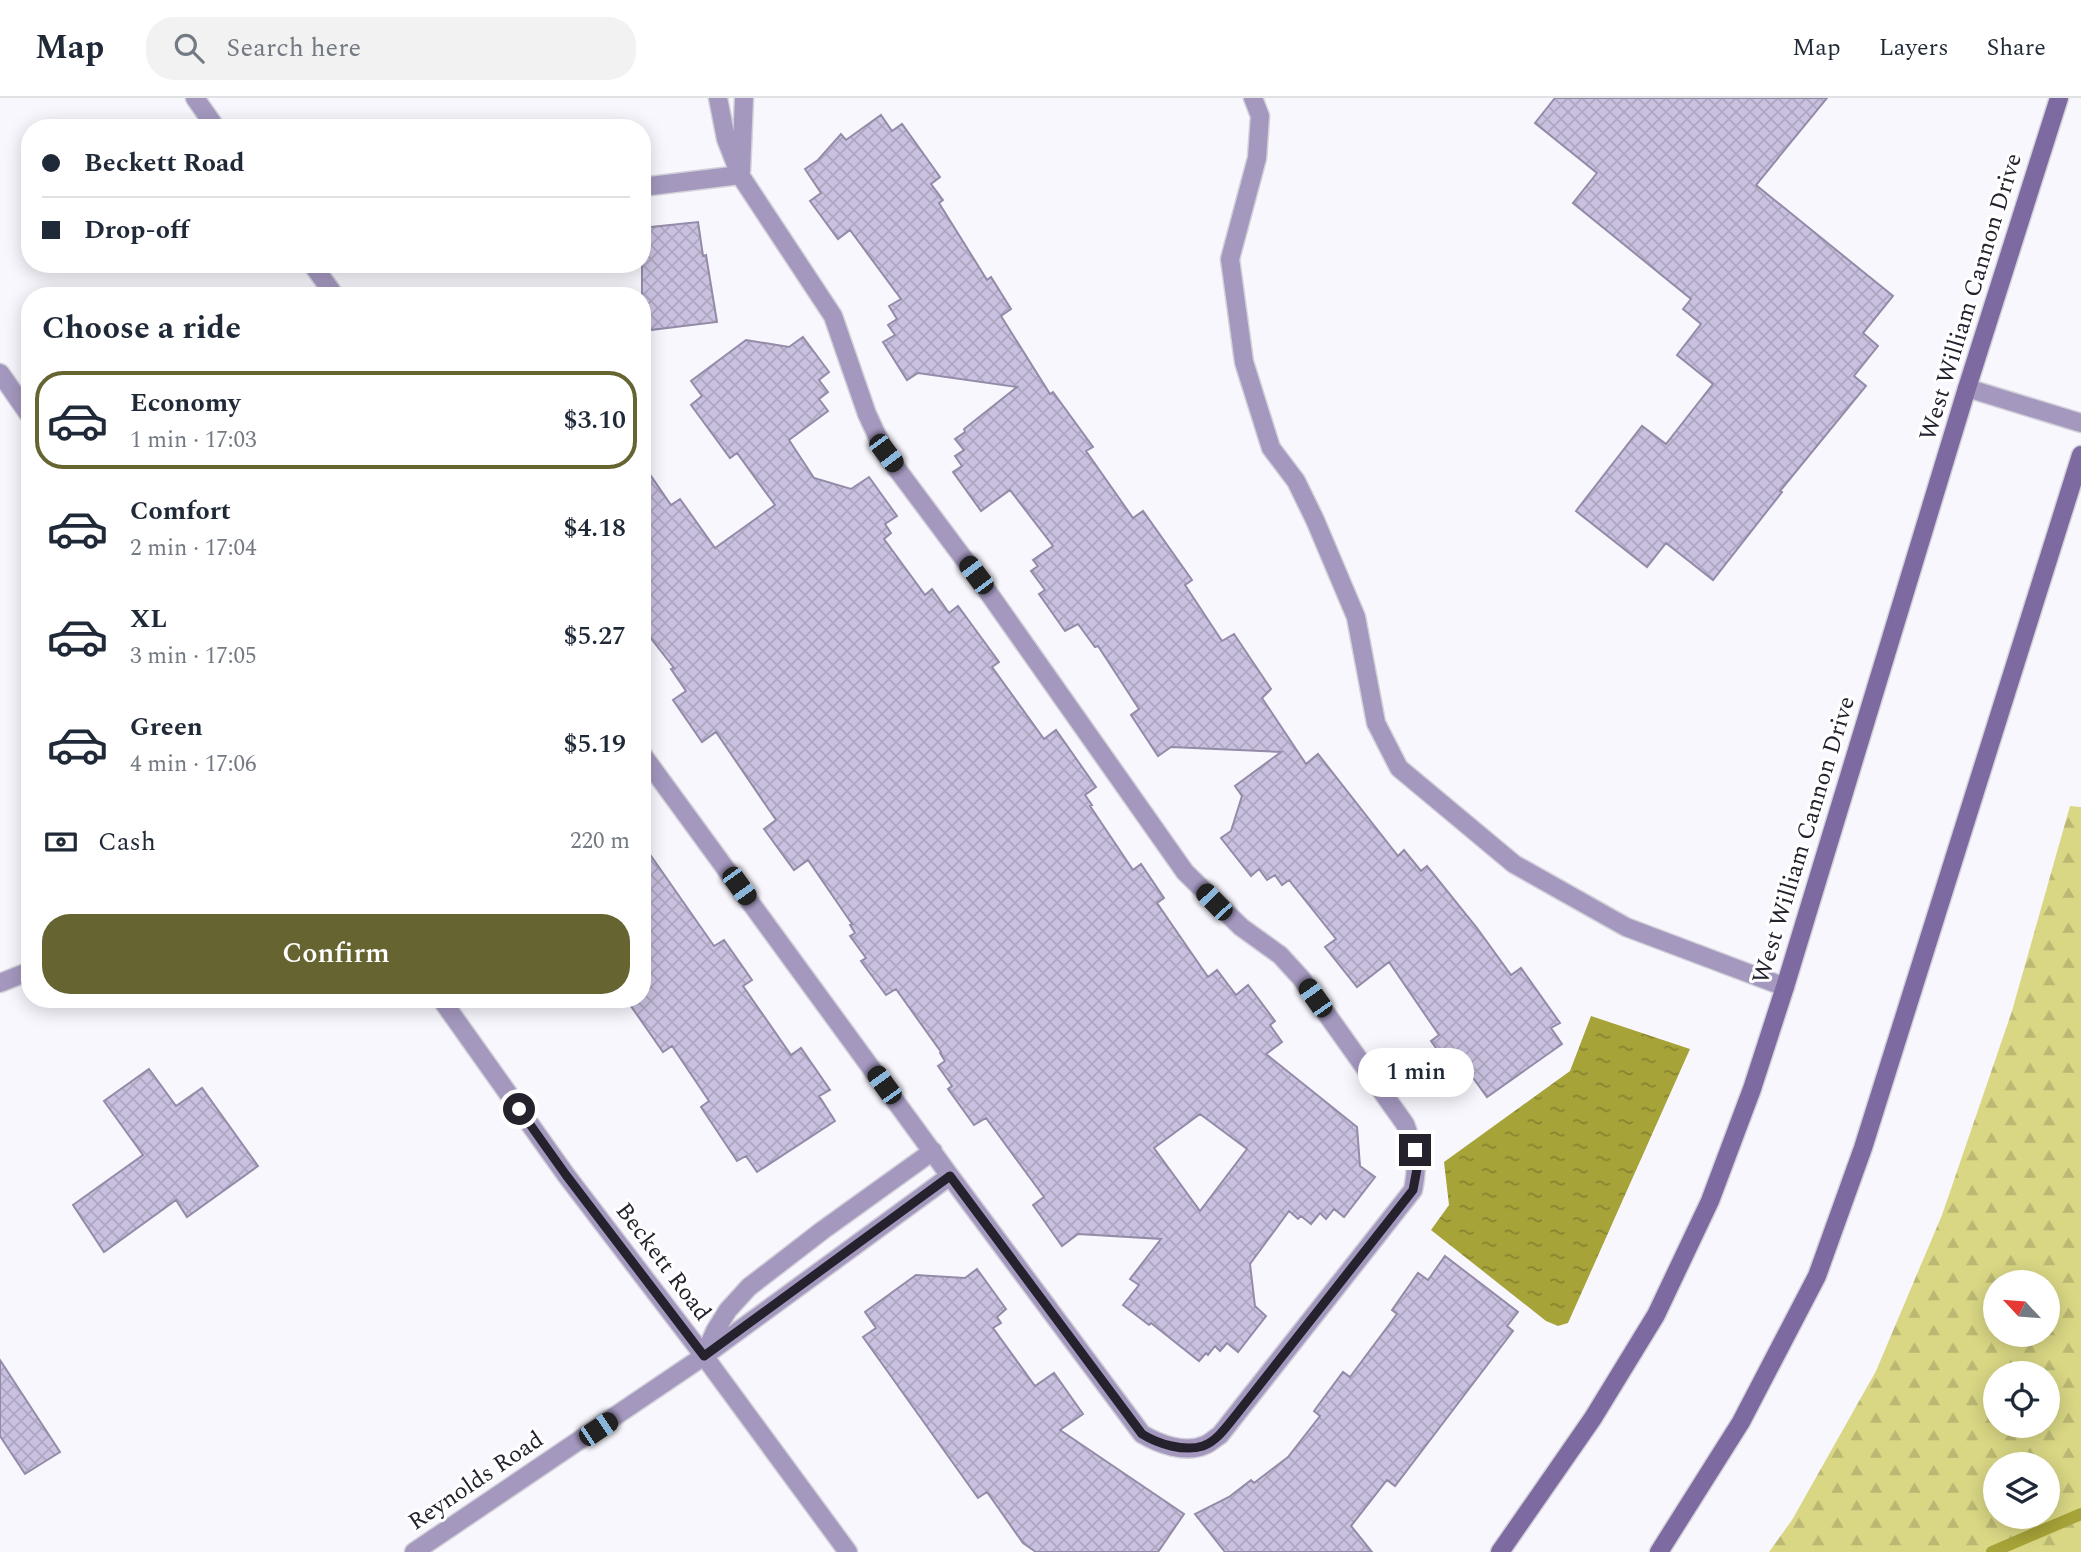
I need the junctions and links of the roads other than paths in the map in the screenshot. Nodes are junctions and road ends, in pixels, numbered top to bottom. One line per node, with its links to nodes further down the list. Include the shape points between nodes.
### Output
1 (195, 98): 6 (street)
2 (718, 98): 7 (street, via 726,139)
3 (744, 98): 7 (street)
4 (1253, 98): 17 (street, via 1261,116 1257,158 1230,258 1244,362 1271,448 1296,481 1356,617 1376,723 1399,768 1514,864 1626,927)
5 (2059, 98): 10 (main road, West William Cannon Drive)
6 (210, 119)
7 (740, 175): 8 (street); 20 (street, via 833,316 867,414 886,453 1185,872 1301,978 1405,1124 1417,1169 1413,1190 1220,1435 1203,1446 1180,1447 1157,1443 1142,1434)
8 (651, 186)
9 (0, 373): 11 (street)
10 (1967, 388): 12 (street); 17 (main road, West William Cannon Drive)
11 (21, 403)
12 (2081, 423)
13 (2081, 455): 25 (main road, via 1863,1148 1817,1276 1741,1422)
14 (651, 766): 19 (street)
15 (21, 975): 16 (street)
16 (0, 983)
17 (1785, 987): 24 (main road, West William Cannon Drive, via 1710,1201 1656,1315 1593,1418)
18 (447, 1008): 21 (street, Beckett Road, via 566,1175)
19 (933, 1151): 20 (street); 21 (street, via 749,1287 728,1310)
20 (950, 1176): 21 (street, Reynolds Road)
21 (704, 1356): 22 (street, Reynolds Road); 23 (street, Beckett Road)
22 (414, 1552)
23 (848, 1552)
24 (1500, 1552)
25 (1659, 1552)

